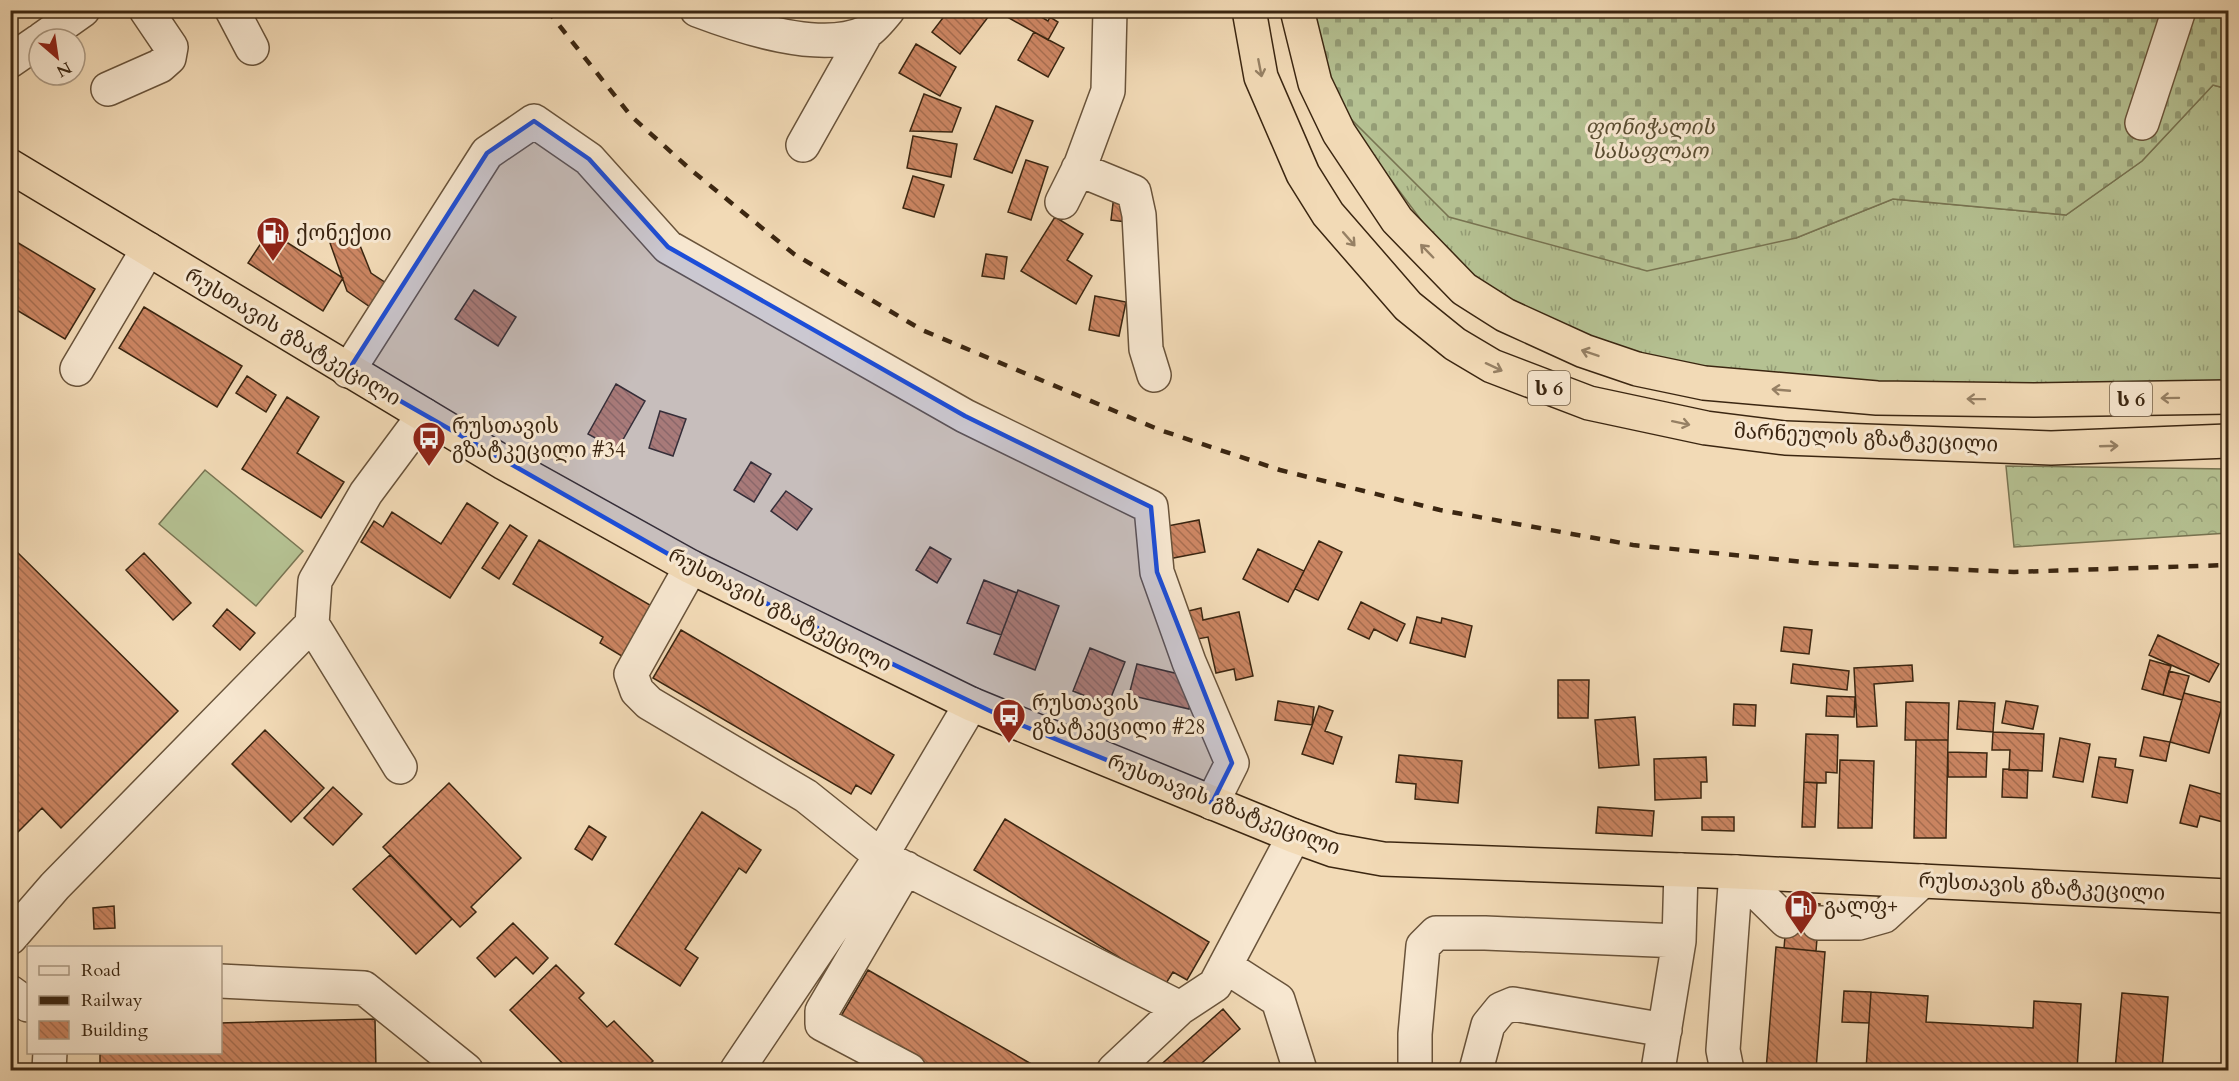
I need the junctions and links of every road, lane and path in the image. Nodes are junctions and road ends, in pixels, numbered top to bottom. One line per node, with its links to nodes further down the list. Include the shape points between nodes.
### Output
1 (146, 10): 14 (street, via 171,47 169,58)
2 (231, 10): 11 (street)
3 (697, 10): 9 (street, via 731,23 827,42)
4 (1110, 10): 18 (street, via 1108,91)
5 (1249, 10): 26 (highway, მარნეულის გზატკეცილი / ს 6, one-way to 26, via 1261,77 1303,174 1328,214 1408,306 1455,344 1492,366 1589,403 1706,428 1785,438 2051,448)
6 (1297, 10): 24 (highway, მარნეულის გზატკეცილი / ს 6, one-way to 6, via 1877,398 1704,383 1637,369 1584,351 1505,315 1464,289 1397,220 1339,133 1315,83)
7 (2179, 10): 15 (street)
8 (71, 14): 10 (street)
9 (877, 22): 16 (street)
10 (56, 27)
11 (252, 48)
12 (27, 50): 13 (street)
13 (10, 62)
14 (108, 89)
15 (2142, 123)
16 (803, 145)
17 (10, 166): 20 (highway, რუსთავის გზატკეცილი)
18 (1078, 169): 19 (street); 23 (street, via 1134,192 1139,215 1146,349)
19 (1062, 202)
20 (148, 249): 21 (street); 22 (highway, რუსთავის გზატკეცილი)
21 (77, 369)
22 (348, 371): 25 (highway, რუსთავის გზატკეცილი); 31 (street, via 487,153 534,121 589,159 668,247 965,416 1151,507 1157,572 1189,662 1232,763)
23 (1155, 375)
24 (2229, 397)
25 (424, 415): 27 (highway, რუსთავის გზატკეცილი); 28 (street, via 366,493 315,581)
26 (2229, 441)
27 (691, 567): 29 (highway, რუსთავის გზატკეცილი); 33 (street, via 631,674 637,691 649,702 806,796)
28 (312, 624): 30 (street); 40 (street, via 55,886)
29 (972, 704): 31 (highway, რუსთავის გზატკეცილი); 33 (street)
30 (400, 767)
31 (1212, 803): 32 (highway, რუსთავის გზატკეცილი)
32 (1294, 836): 34 (highway, რუსთავის გზატკეცილი, via 1333,850 1383,860); 42 (street)
33 (894, 862): 46 (street); 52 (street); 53 (street, via 822,1011 822,1024)
34 (1681, 870): 35 (highway, რუსთავის გზატკეცილი); 41 (street)
35 (1736, 872): 36 (highway, რუსთავის გზატკეცილი); 38 (street); 49 (street)
36 (1922, 881): 37 (highway, რუსთავის გზატკეცილი); 39 (street, via 1884,916 1859,923)
37 (2229, 896)
38 (1786, 921)
39 (1818, 922)
40 (10, 938)
41 (1679, 941): 47 (street); 56 (street, via 1436,933 1423,946)
42 (1225, 966): 46 (street, via 1215,985); 55 (street, via 1278,1000)
43 (222, 981): 51 (street, via 364,988)
44 (10, 992): 45 (street)
45 (27, 1004)
46 (1180, 1008): 54 (street)
47 (1665, 1030): 57 (street, via 1514,1004 1500,1008 1488,1025); 58 (street)
48 (50, 1054): 50 (street)
49 (1722, 1064)
50 (49, 1071)
51 (466, 1071)
52 (737, 1071)
53 (909, 1071)
54 (1114, 1071)
55 (1300, 1071)
56 (1415, 1071)
57 (1476, 1071)
58 (1658, 1071)

